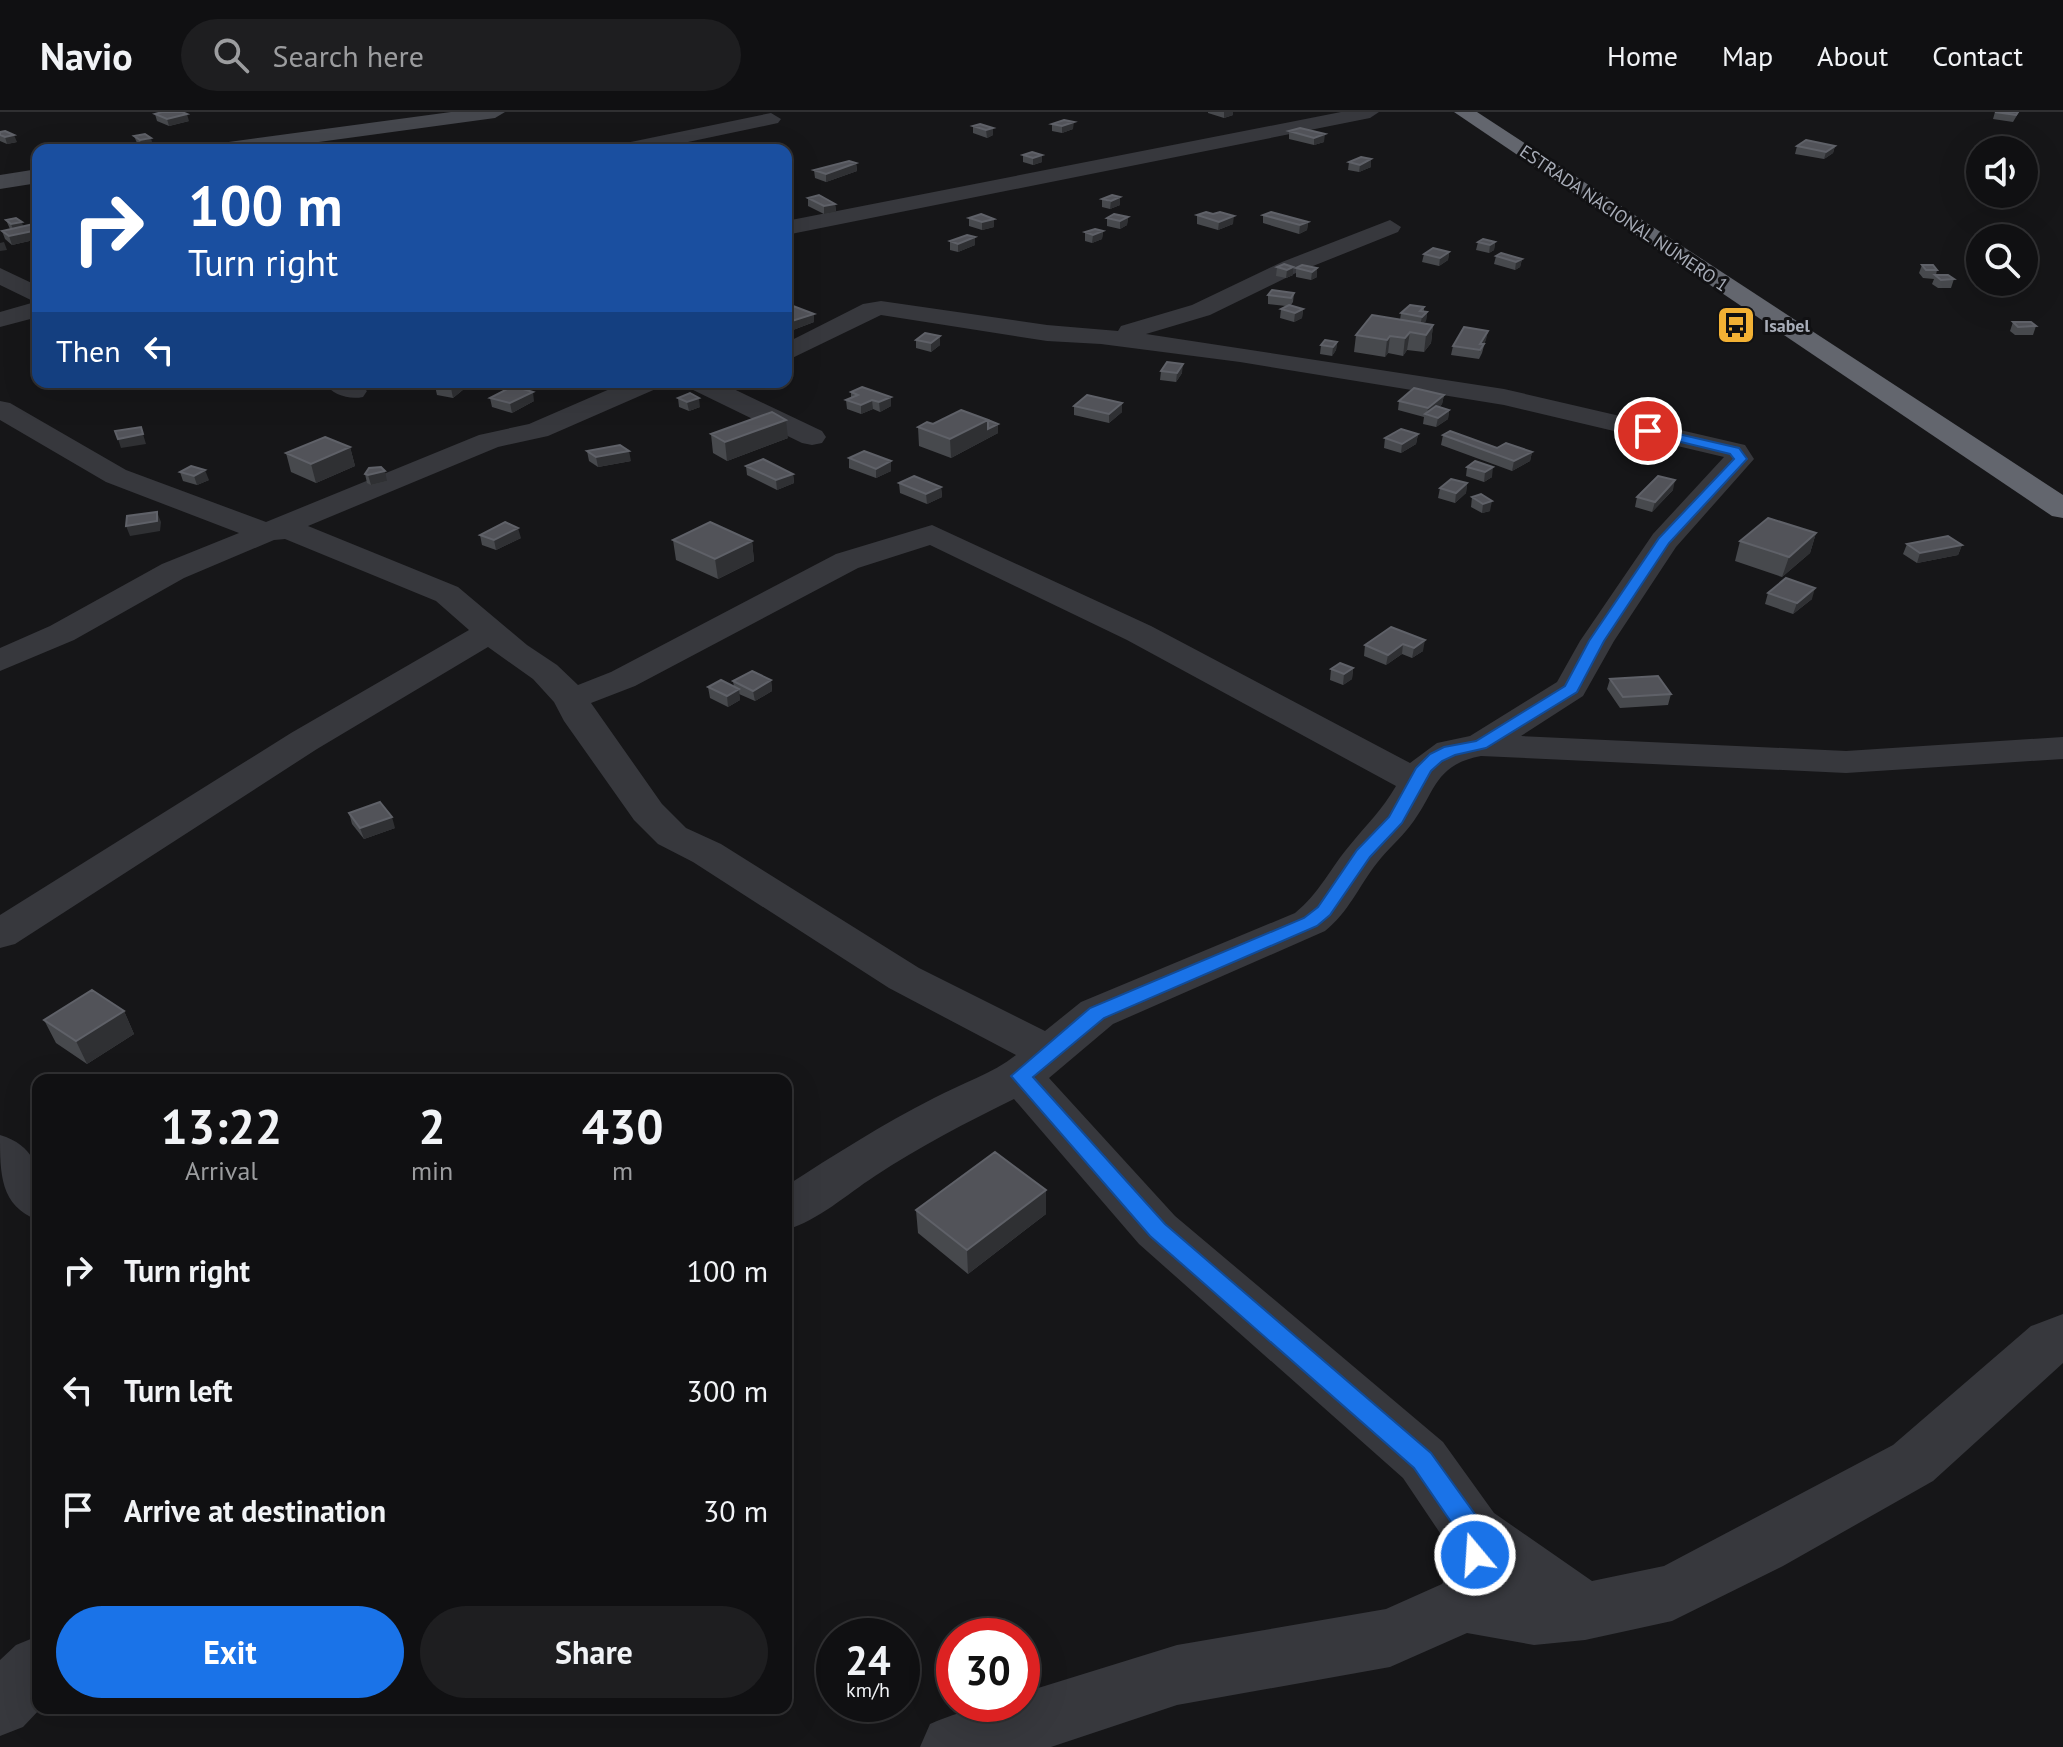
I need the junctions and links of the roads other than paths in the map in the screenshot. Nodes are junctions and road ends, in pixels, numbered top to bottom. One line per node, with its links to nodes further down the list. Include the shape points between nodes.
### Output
1 (495, 112): 5 (street)
2 (1370, 112): 9 (street)
3 (1464, 112): 21 (highway, ESTRADA NACIONAL NÚMERO 1)
4 (771, 119): 6 (street)
5 (258, 144)
6 (650, 144)
7 (32, 177): 8 (street)
8 (0, 182)
9 (792, 227)
10 (1390, 227): 15 (street, via 1183,317)
11 (0, 275): 12 (street)
12 (32, 293)
13 (32, 311): 14 (street)
14 (0, 320)
15 (1101, 336): 16 (street, via 881,308); 26 (street, via 1504,397 1735,451 1740,459 1664,541 1571,689)
16 (792, 350)
17 (635, 388): 22 (street)
18 (714, 388): 20 (street)
19 (0, 409): 22 (street, via 116,476)
20 (812, 437)
21 (2063, 509)
22 (266, 532): 23 (street, via 305,535 447,594); 24 (street, via 173,571)
23 (491, 631): 25 (street); 29 (street, via 304,741)
24 (0, 661)
25 (570, 698): 28 (street, via 623,679 847,561 932,534 1139,633); 30 (street, via 648,812 672,836 707,853)
26 (1481, 745): 27 (street, via 1846,762); 28 (street, via 1436,758)
27 (2063, 748)
28 (1417, 782): 30 (street, via 1396,819 1310,922 1097,1013)
29 (0, 934)
30 (1035, 1064): 33 (street, via 860,1162); 35 (street, via 1157,1230 1423,1460)
31 (0, 1153): 32 (street)
32 (32, 1193)
33 (792, 1207)
34 (2063, 1336): 37 (street, via 1913,1463 1672,1593)
35 (1473, 1532): 36 (street, via 1478,1579); 37 (street)
36 (1464, 1604): 37 (street, via 1534,1616); 40 (street, via 1390,1638 1177,1675)
37 (1585, 1611)
38 (32, 1672): 39 (street)
39 (0, 1705)
40 (953, 1747)

